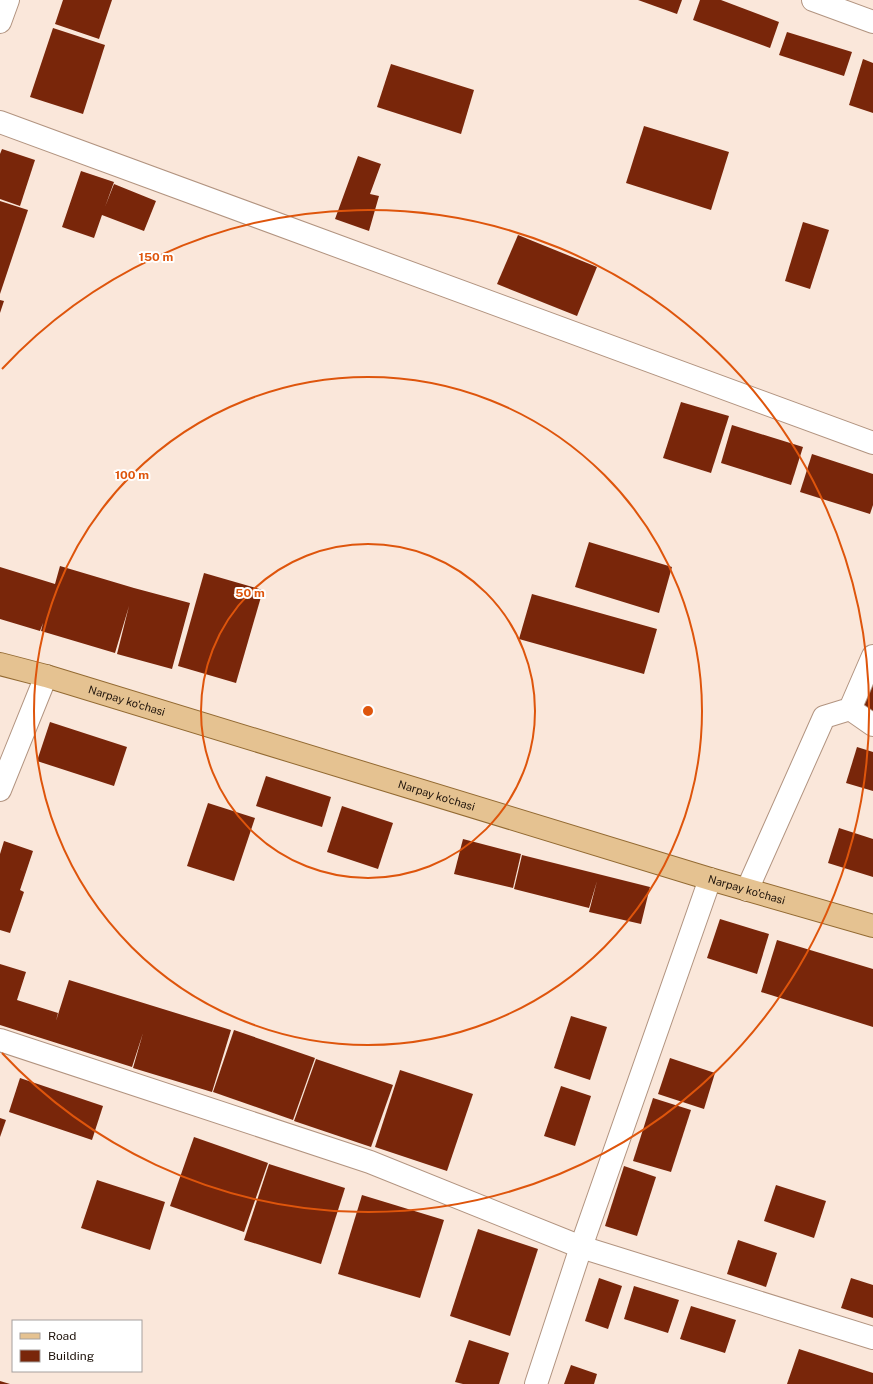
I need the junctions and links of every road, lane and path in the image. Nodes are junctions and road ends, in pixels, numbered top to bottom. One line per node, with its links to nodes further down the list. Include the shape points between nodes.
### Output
1 (8, 0): 3 (street)
2 (813, 0): 4 (street)
3 (0, 22)
4 (873, 22)
5 (0, 122): 6 (street)
6 (873, 443)
7 (873, 656): 10 (street)
8 (0, 664): 9 (main road, Narpay ko'chasi)
9 (46, 676): 12 (street); 13 (main road, Narpay ko'chasi)
10 (850, 709): 11 (street); 14 (street, via 824,717)
11 (873, 725)
12 (0, 790)
13 (710, 879): 14 (main road, Narpay ko'chasi); 17 (street)
14 (747, 890): 15 (main road, Narpay ko'chasi)
15 (873, 926)
16 (0, 1040): 17 (street, via 370,1162)
17 (581, 1247): 18 (street); 19 (street)
18 (873, 1338)
19 (536, 1384)

